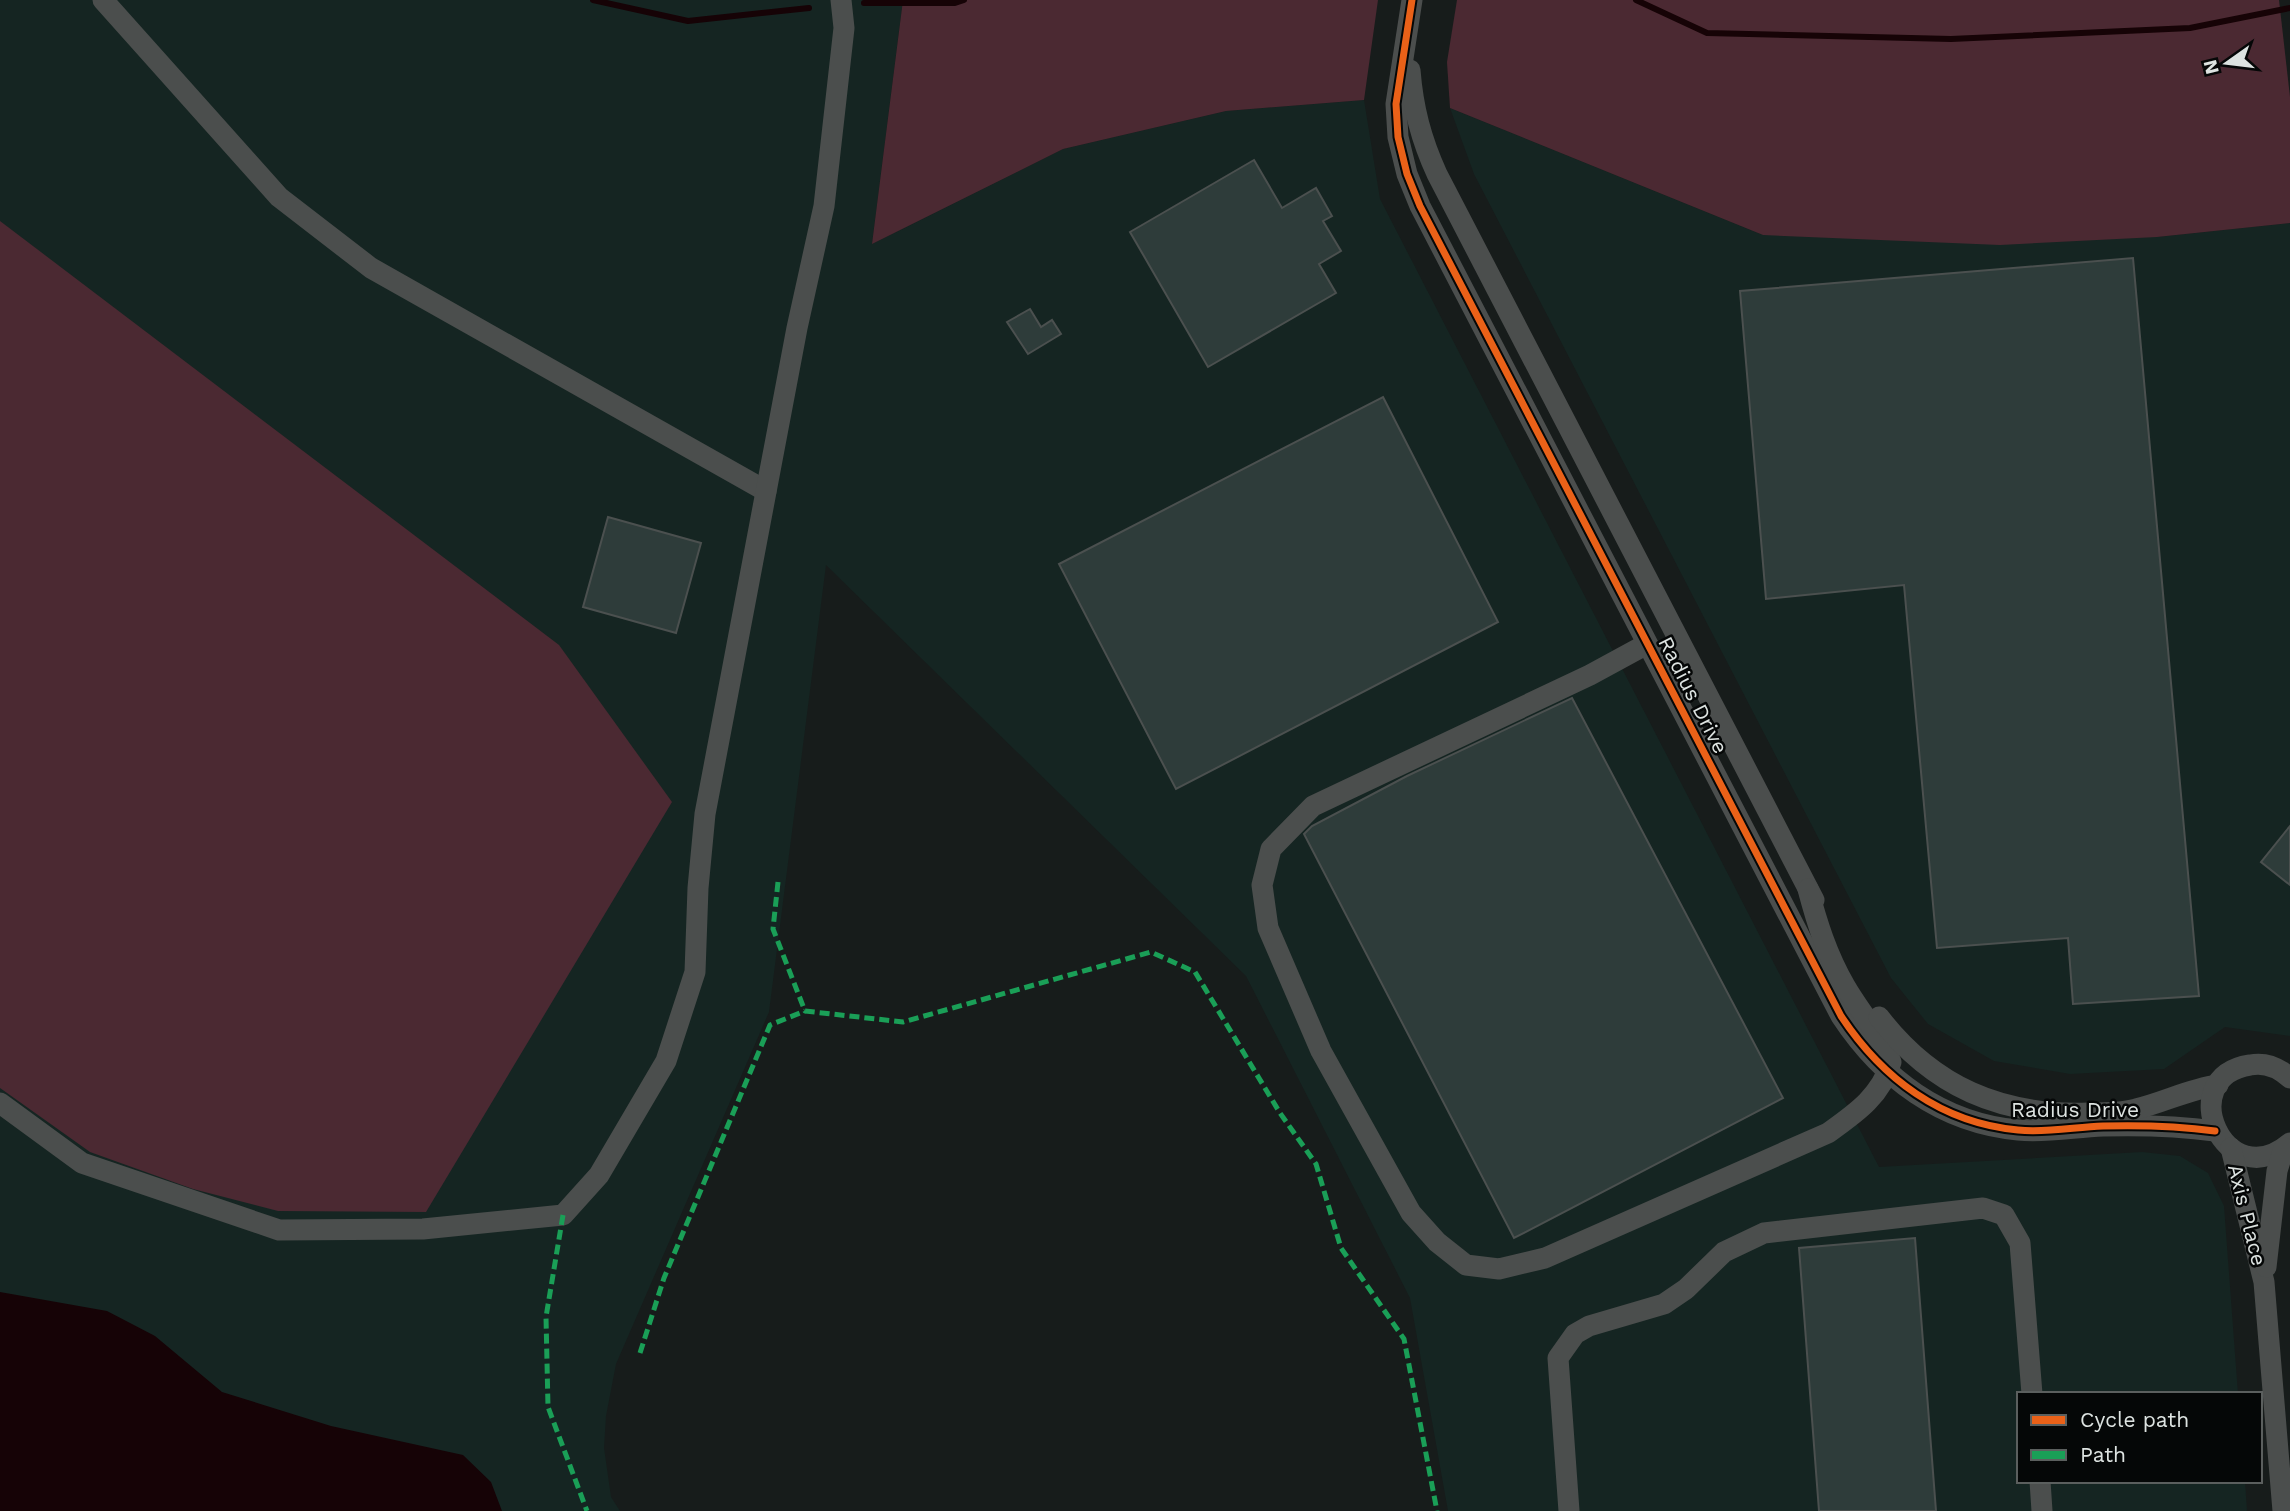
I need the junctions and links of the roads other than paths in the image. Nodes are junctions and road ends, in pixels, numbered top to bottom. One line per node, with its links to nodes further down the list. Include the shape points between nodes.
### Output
1 (103, 0): 6 (street, via 279,197 370,268)
2 (841, 0): 6 (street, via 844,28 824,206)
3 (1412, 0): 4 (street, Radius Drive)
4 (1408, 40): 5 (street, Radius Drive, via 1421,140); 7 (street, Radius Drive, via 1396,104 1407,174)
5 (1537, 369): 7 (street, via 1558,435 1610,531 1612,542); 8 (street, Radius Drive)
6 (766, 491): 16 (street, via 705,814 695,972 666,1060 599,1175 563,1214 422,1229 279,1230 82,1163)
7 (1602, 555): 9 (street, Radius Drive)
8 (1651, 588): 10 (street, via 1641,603 1698,721); 11 (street, Radius Drive)
9 (1647, 644): 10 (street, Radius Drive); 12 (street, via 1313,806 1271,849 1262,885 1268,928 1321,1051 1411,1213 1466,1265 1499,1269 1545,1258 1828,1133 1864,1108)
10 (1713, 772): 12 (street, Radius Drive, via 1841,1016 1862,1048)
11 (1808, 889): 12 (street, via 1819,932 1838,973 1891,1062); 14 (street, Radius Drive, via 1870,1005 1893,1035)
12 (1888, 1074): 14 (street, via 1916,1070); 17 (street, Radius Drive, via 1927,1101 1983,1125 2019,1130 2180,1126)
13 (2290, 1078): 15 (street, via 2278,1069 2255,1064 2234,1070)
14 (1947, 1080): 15 (street, Radius Drive, via 1993,1103 2064,1114 2135,1110 2192,1089)
15 (2218, 1085): 17 (street, via 2211,1107)
16 (0, 1102)
17 (2215, 1130): 19 (street)
18 (2287, 1146): 19 (street, via 2257,1157); 20 (street, Axis Place, via 2277,1171)
19 (2231, 1148): 20 (street, Axis Place)
20 (2264, 1282): 25 (street, Axis Place)
21 (2032, 1392): 23 (street, via 2020,1243 2004,1215 1983,1208 1764,1233 1724,1252 1664,1304 1588,1326 1565,1344 1558,1358 1558,1381)
22 (2040, 1483): 24 (street)
23 (1569, 1511)
24 (2042, 1511)
25 (2284, 1511)

